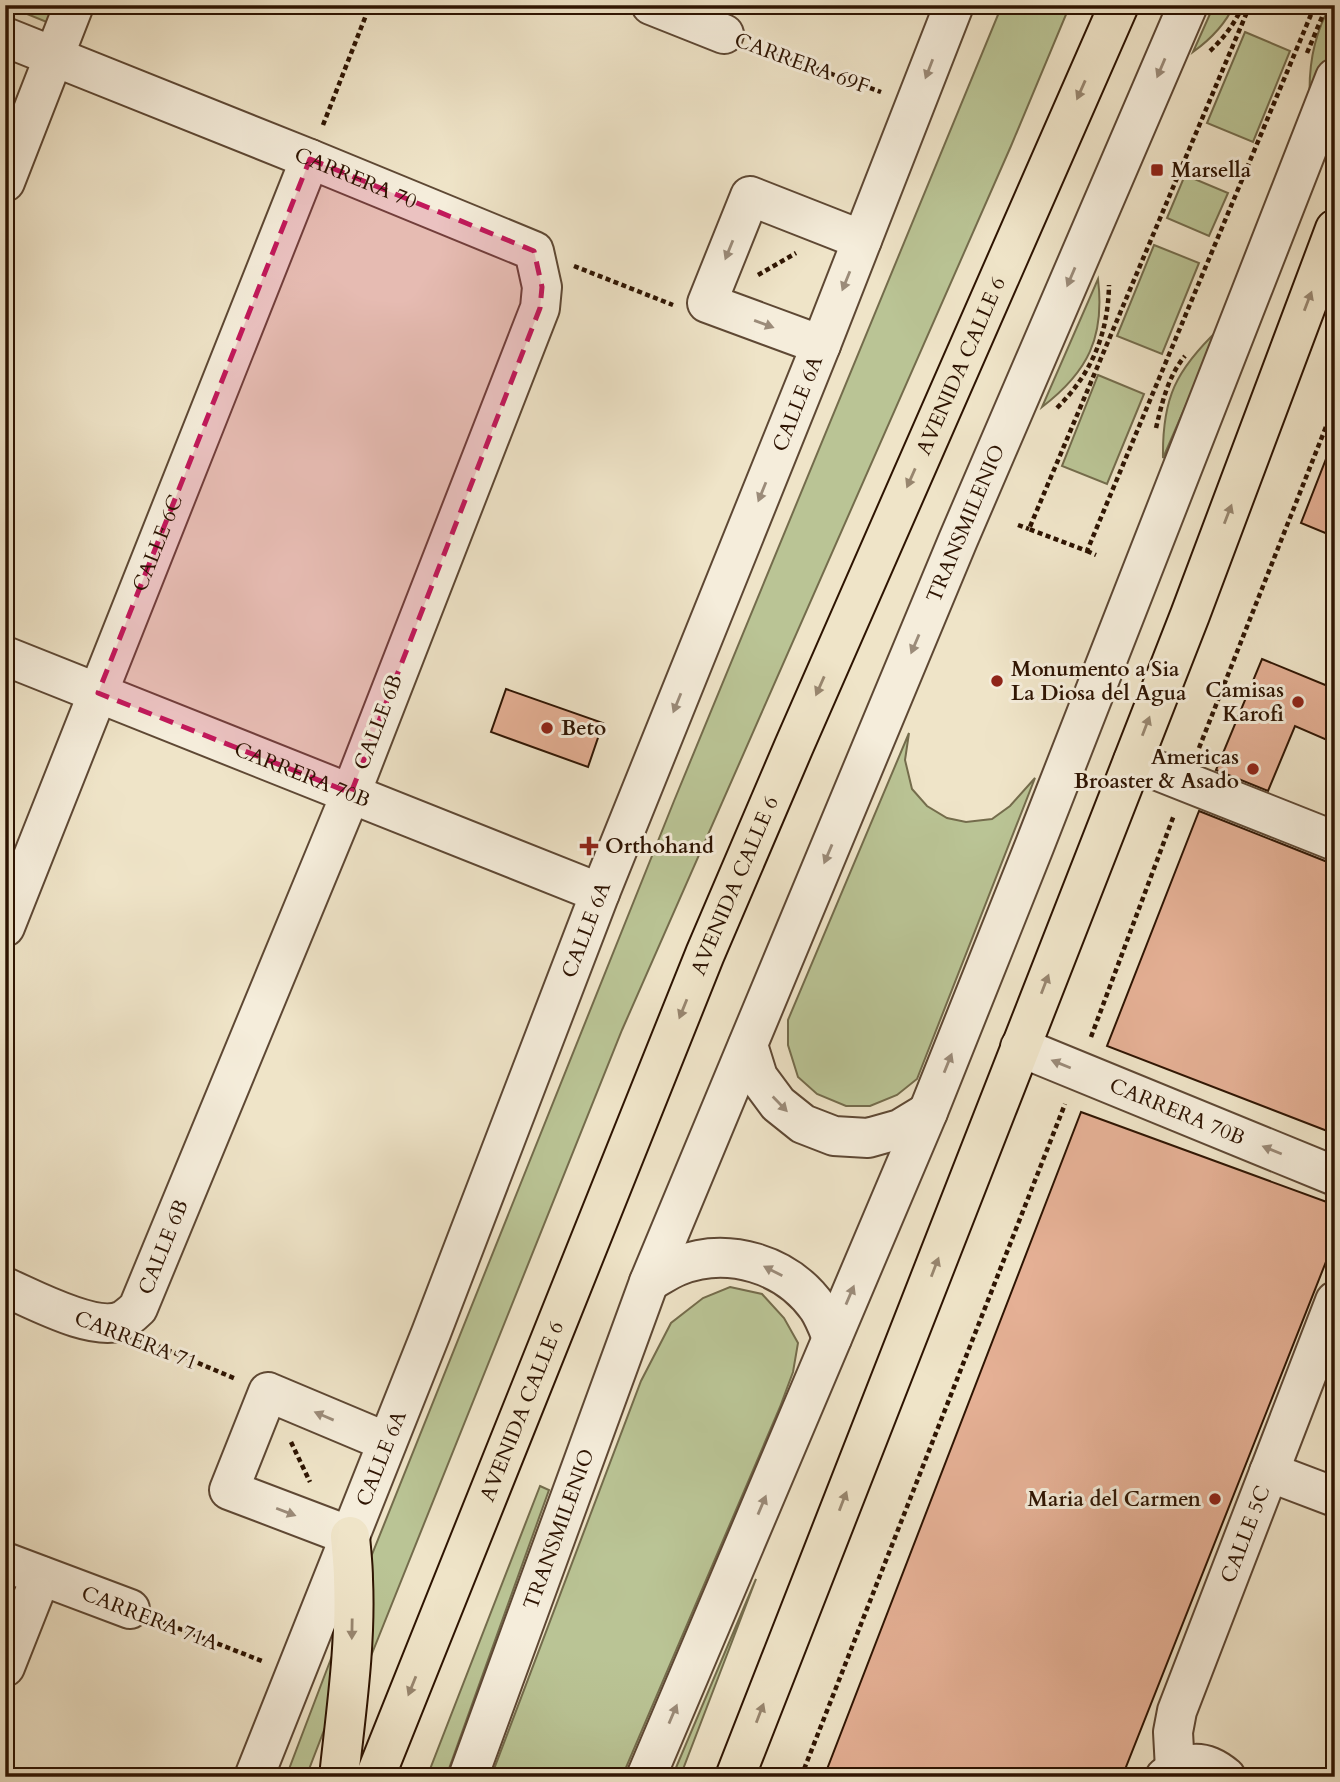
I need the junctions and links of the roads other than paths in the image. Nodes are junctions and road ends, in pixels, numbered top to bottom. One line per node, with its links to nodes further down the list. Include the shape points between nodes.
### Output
1 (75, 5): 8 (street)
2 (954, 5): 12 (street, CALLE 6A, one-way to 12, via 915,105)
3 (1119, 5): 43 (highway, AVENIDA CALLE 6, one-way to 43, via 705,954)
4 (1188, 5): 23 (street, TRANSMILENIO, one-way to 23)
5 (656, 6): 6 (street, CARRERA 69F)
6 (724, 34)
7 (5, 37): 8 (street, CARRERA 70)
8 (54, 57): 10 (street, CARRERA 70); 11 (street)
9 (1335, 78): 25 (street, one-way to 9)
10 (310, 159): 14 (street, CARRERA 70); 17 (street, CALLE 6C)
11 (5, 182)
12 (850, 235): 15 (street, CALLE 6A, one-way to 15); 15 (street, one-way to 15, via 750,196 707,303)
13 (1333, 240): 18 (highway, one-way to 13)
14 (534, 251): 19 (street, CALLE 6B, via 542,287 540,308)
15 (821, 345): 21 (street, CALLE 6A, one-way to 21)
16 (5, 656): 17 (street, CARRERA 70B)
17 (98, 693): 19 (street, CARRERA 70B); 22 (street, CALLE 6C)
18 (1133, 761): 20 (street); 24 (highway, one-way to 18)
19 (351, 793): 21 (street, CARRERA 70B); 30 (street, CALLE 6B, via 138,1308 124,1320)
20 (1335, 841)
21 (600, 893): 32 (street, CALLE 6A)
22 (5, 927)
23 (748, 1045): 25 (street, one-way to 25, via 758,1077 778,1104 803,1124 834,1136 868,1138 900,1129); 27 (street, TRANSMILENIO)
24 (1020, 1047): 26 (street, CARRERA 70B, one-way to 24); 46 (highway, one-way to 24)
25 (928, 1112): 31 (street, one-way to 25)
26 (1335, 1176)
27 (649, 1282): 31 (street, one-way to 27, via 819,1309 797,1285 750,1261 708,1258 677,1266); 44 (street, TRANSMILENIO)
28 (5, 1287): 30 (street, CARRERA 71, via 85,1321)
29 (1335, 1301): 33 (street, CALLE 5C)
30 (105, 1324)
31 (832, 1338): 45 (street, one-way to 31)
32 (387, 1442): 35 (street, CALLE 6A); 35 (street, one-way to 35, via 268,1392 229,1490)
33 (1269, 1472): 34 (street); 40 (street, CALLE 5C, via 1177,1711)
34 (1335, 1497)
35 (341, 1533): 41 (street, CALLE 6A, via 295,1674); 42 (highway, one-way to 42, via 354,1579 349,1694)
36 (5, 1562): 37 (street, CARRERA 71A)
37 (41, 1576): 38 (street, CARRERA 71A); 39 (street)
38 (130, 1609)
39 (5, 1667)
40 (1170, 1773): 47 (street, via 1187,1764 1201,1764)
41 (254, 1777)
42 (339, 1777)
43 (375, 1777)
44 (468, 1777)
45 (646, 1777)
46 (735, 1777)
47 (1226, 1777)

